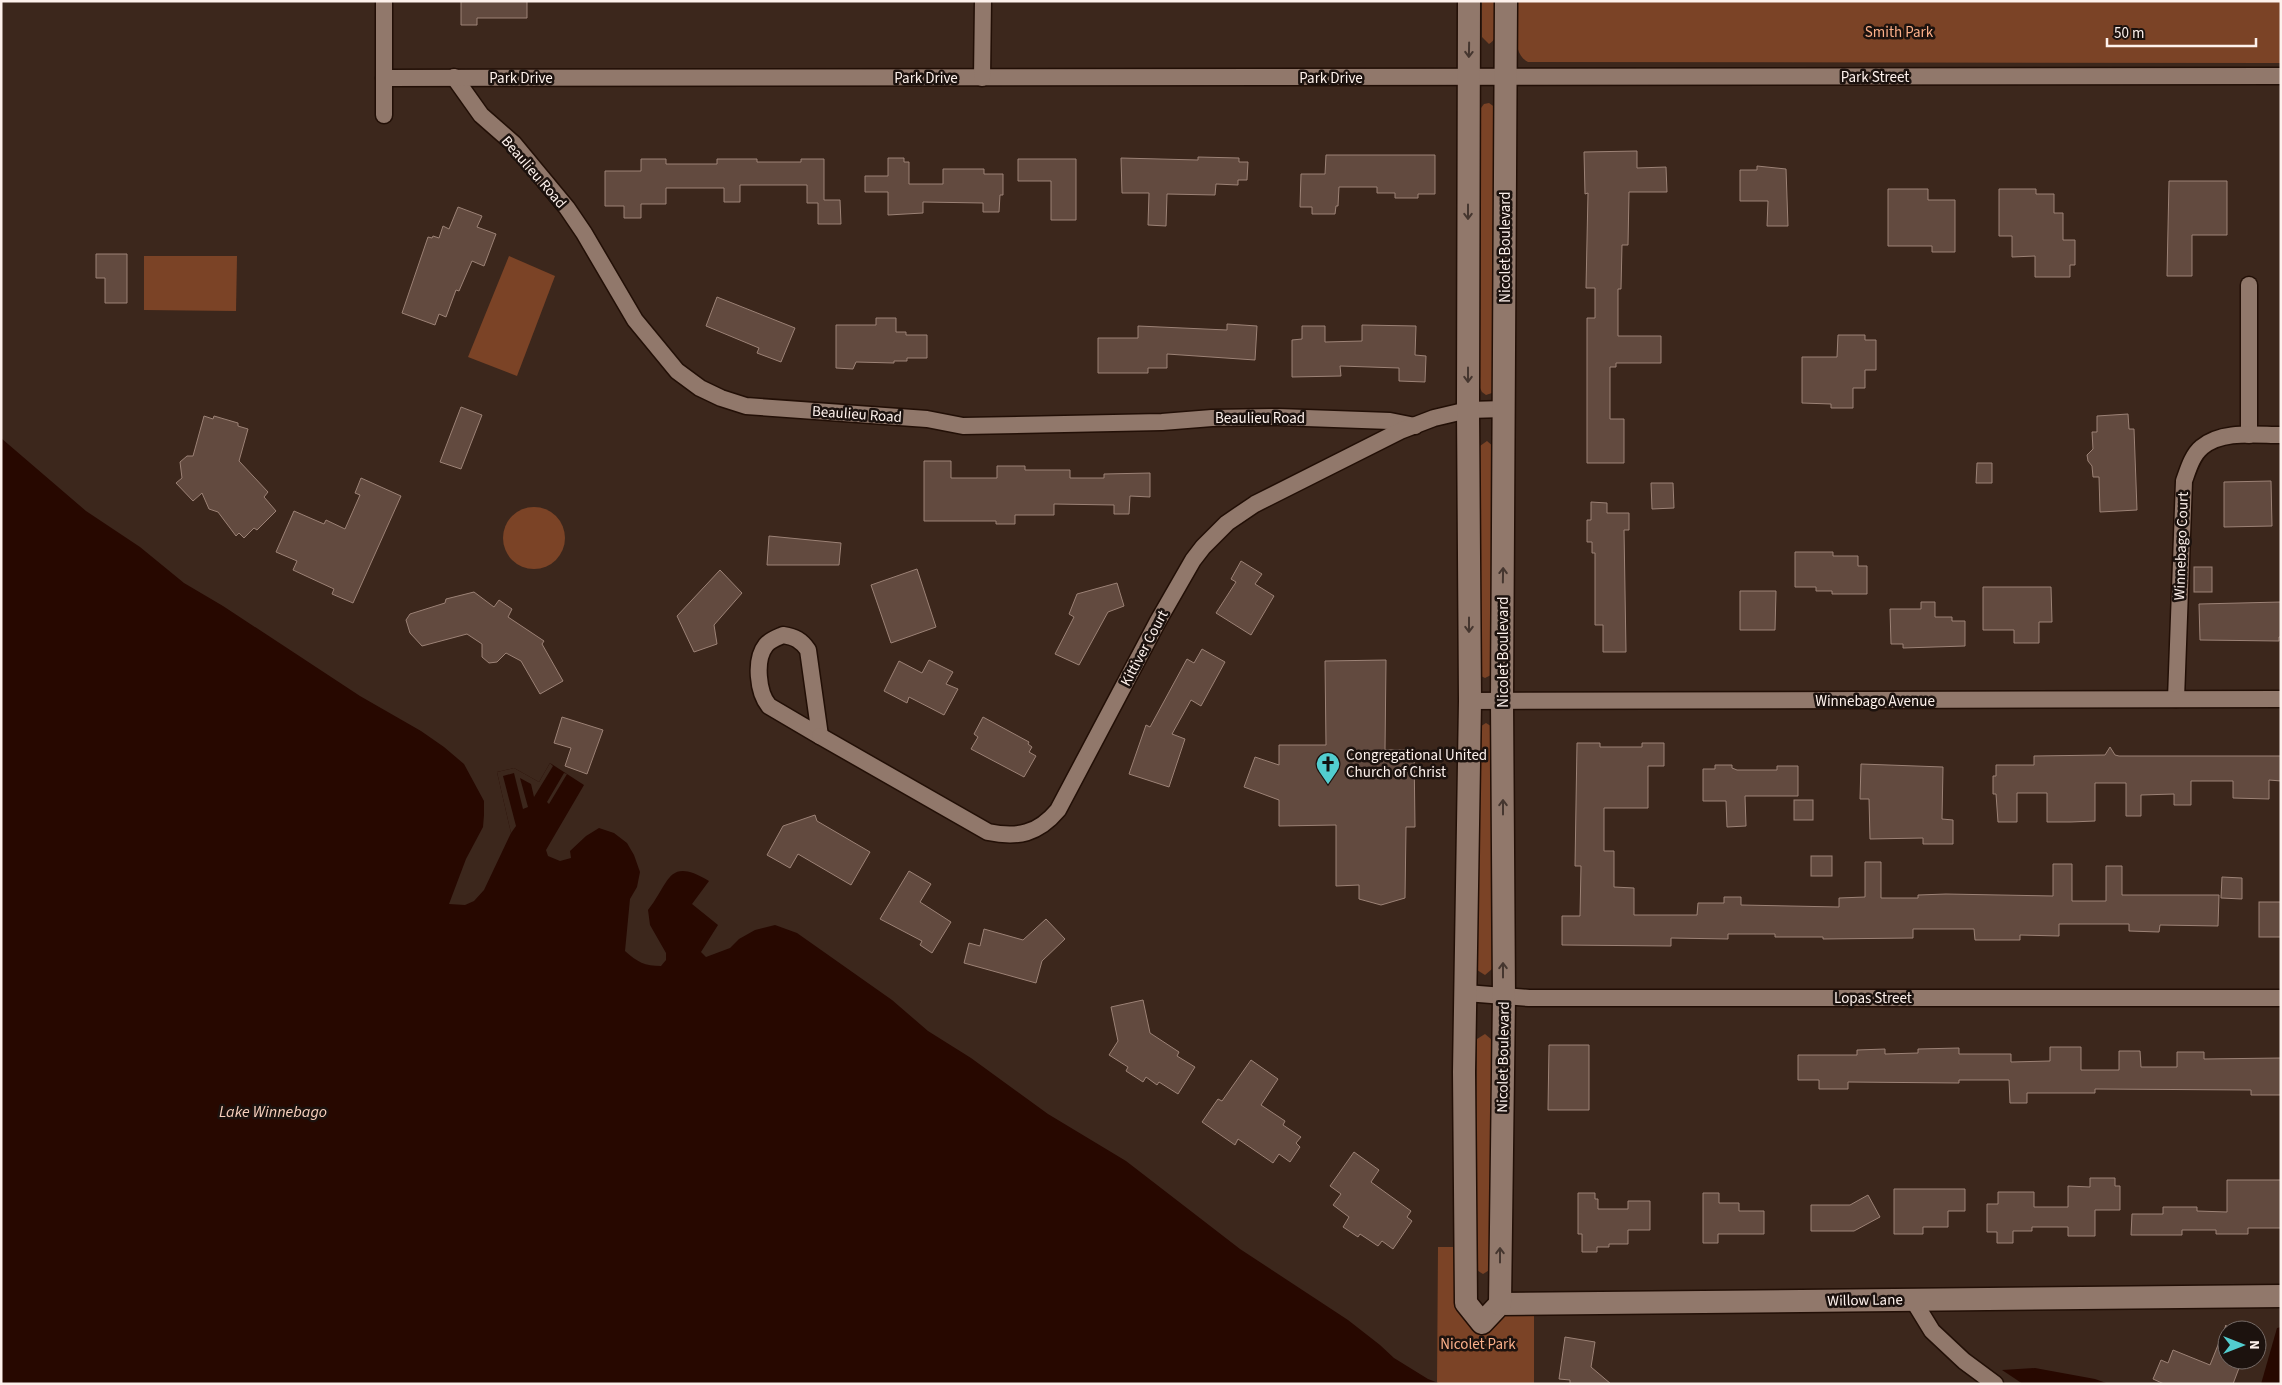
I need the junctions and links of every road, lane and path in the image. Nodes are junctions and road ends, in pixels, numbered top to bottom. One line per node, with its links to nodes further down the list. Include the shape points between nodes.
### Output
1 (384, 1): 7 (street)
2 (983, 1): 8 (street)
3 (1469, 1): 9 (street, one-way to 9)
4 (1506, 1): 10 (street, Nicolet Boulevard)
5 (2281, 76): 10 (street, Park Street)
6 (454, 77): 7 (street, Park Drive); 8 (street, Park Drive); 15 (street, Beaulieu Road, via 481,115 514,144 567,208 635,320 677,371 721,398 746,406 927,419 963,426 1278,417)
7 (384, 78): 11 (street)
8 (982, 78): 9 (street, Park Drive)
9 (1469, 78): 10 (street, Park Street); 14 (street, one-way to 14)
10 (1505, 78): 13 (street, Nicolet Boulevard)
11 (384, 115)
12 (2249, 286): 16 (street)
13 (1505, 409): 14 (street, Kittiver Court); 21 (street, Nicolet Boulevard, one-way to 13)
14 (1468, 410): 15 (street, Kittiver Court); 20 (street, one-way to 20)
15 (1415, 426): 22 (street, Kittiver Court, via 1255,504 1209,540 1193,560 1158,621 1058,810 1036,830 1006,836 988,832)
16 (2249, 435): 17 (street, Winnebago Court); 18 (street, Winnebago Court, via 2217,438 2201,448 2184,481)
17 (2281, 435)
18 (2176, 699): 19 (street, Winnebago Avenue); 21 (street, Winnebago Avenue)
19 (2281, 699)
20 (1470, 701): 21 (street, Winnebago Avenue); 23 (street)
21 (1502, 701): 24 (street, Nicolet Boulevard, one-way to 21)
22 (820, 736): 22 (street, Kittiver Court, via 808,650 793,636 773,639 762,653 759,687 763,699 769,706)
23 (1466, 994): 24 (street, Lopas Street); 28 (street, via 1466,1303 1482,1323)
24 (1504, 997): 25 (street, Lopas Street); 28 (street, Nicolet Boulevard, one-way to 24)
25 (2281, 998)
26 (2281, 1296): 27 (street, Willow Lane)
27 (1913, 1300): 28 (street, Willow Lane); 29 (street, via 1932,1331 1964,1362)
28 (1500, 1304)
29 (1995, 1384)

